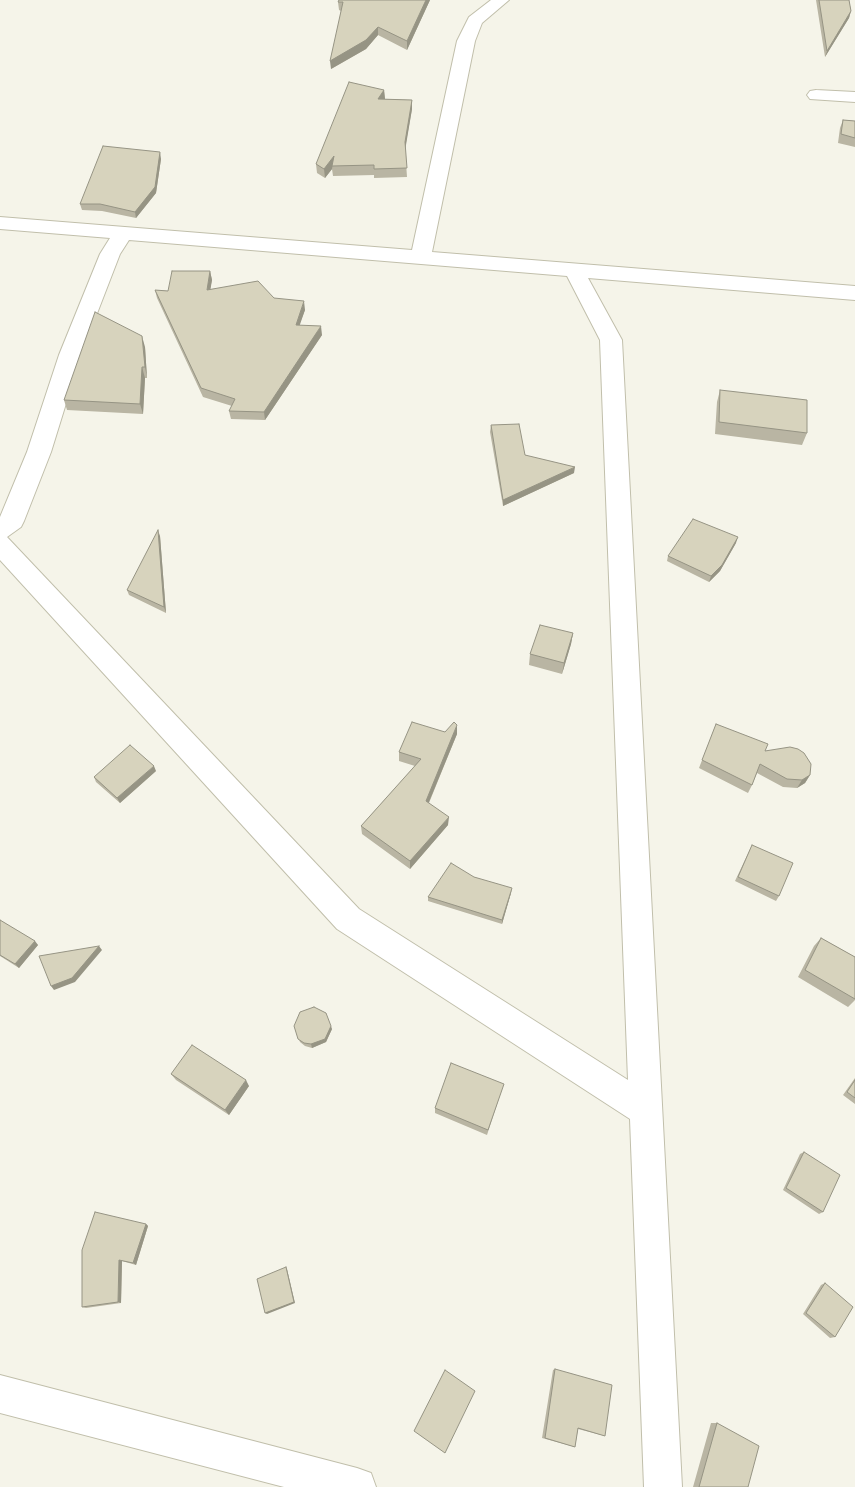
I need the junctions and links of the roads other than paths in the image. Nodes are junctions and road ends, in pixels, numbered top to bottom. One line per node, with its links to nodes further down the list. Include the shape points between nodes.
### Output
1 (501, 0): 6 (street, via 475,21 466,41)
2 (816, 95): 3 (street)
3 (855, 97)
4 (0, 223): 5 (street)
5 (124, 234): 6 (street); 9 (street, via 110,254 70,356 39,452 12,521)
6 (421, 258): 7 (street)
7 (574, 270): 8 (street); 11 (street, via 611,340)
8 (855, 294)
9 (0, 530)
10 (0, 544): 11 (street, via 348,919)
11 (646, 1110): 14 (street)
12 (0, 1394): 13 (street)
13 (356, 1487)
14 (663, 1487)

